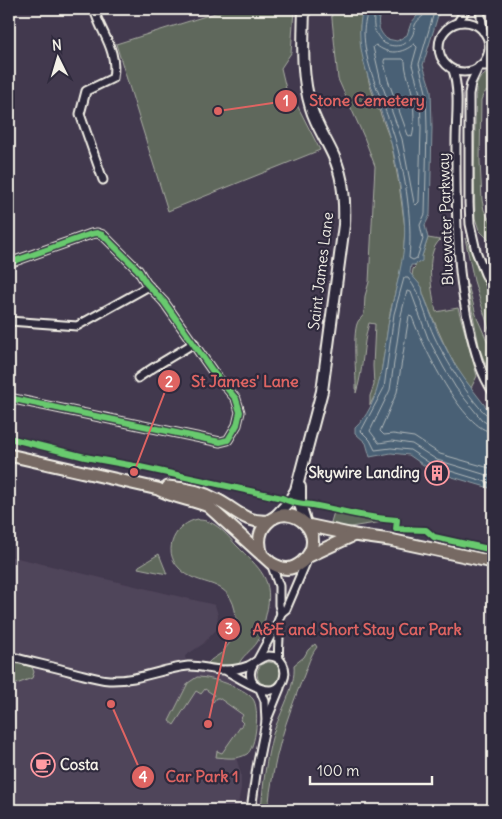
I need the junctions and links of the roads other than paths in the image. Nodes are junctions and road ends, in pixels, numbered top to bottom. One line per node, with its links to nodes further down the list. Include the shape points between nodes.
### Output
1 (94, 9): 11 (street, via 115,65 113,78 86,92 80,114)
2 (304, 9): 25 (street, Saint James Lane, via 303,75 313,113 339,170 344,212 322,391)
3 (466, 9): 5 (street)
4 (480, 9): 6 (street)
5 (458, 22): 6 (street, via 472,23); 10 (street, via 445,30 439,42 440,55)
6 (483, 30): 7 (street)
7 (491, 49): 8 (street)
8 (479, 66): 9 (street); 10 (street, via 467,72); 16 (street, Bluewater Parkway, via 469,94 469,203 476,251)
9 (493, 66)
10 (454, 70): 22 (street, Bluewater Parkway, via 457,88 457,240 462,286 478,362)
11 (103, 180)
12 (9, 192): 13 (street)
13 (9, 196)
14 (9, 263): 15 (street, via 97,233 111,242)
15 (149, 286): 18 (street, via 77,326); 20 (street)
16 (493, 289)
17 (9, 317): 18 (street)
18 (9, 321): 19 (street)
19 (9, 329)
20 (194, 343): 21 (street); 23 (street, via 238,403 239,419 226,442)
21 (138, 378)
22 (493, 392)
23 (9, 398)
24 (9, 455): 26 (main road)
25 (300, 481): 27 (street, Saint James Lane, via 289,502); 28 (street, Saint James Lane, via 300,504)
26 (158, 489): 27 (main road, via 170,487 196,492 256,522); 31 (main road, via 208,506)
27 (271, 519): 28 (main road, via 291,516); 31 (main road, via 259,537 259,546)
28 (306, 524): 29 (main road); 30 (main road, via 313,543)
29 (354, 535): 30 (main road); 32 (main road)
30 (309, 556): 31 (main road, via 291,569 281,569); 33 (street, via 286,609)
31 (266, 559): 33 (street, via 279,586)
32 (493, 562)
33 (281, 613): 34 (street)
34 (278, 622): 36 (street); 37 (street)
35 (9, 656): 38 (street, via 107,680 124,680 190,666)
36 (279, 660): 37 (street, via 268,656); 39 (street, via 285,671)
37 (256, 662): 38 (street); 40 (street, via 250,673 252,682)
38 (224, 670): 40 (street)
39 (282, 684): 40 (street, via 274,691); 41 (street)
40 (258, 687): 41 (street, via 265,701)
41 (266, 722): 42 (street)
42 (251, 810)

